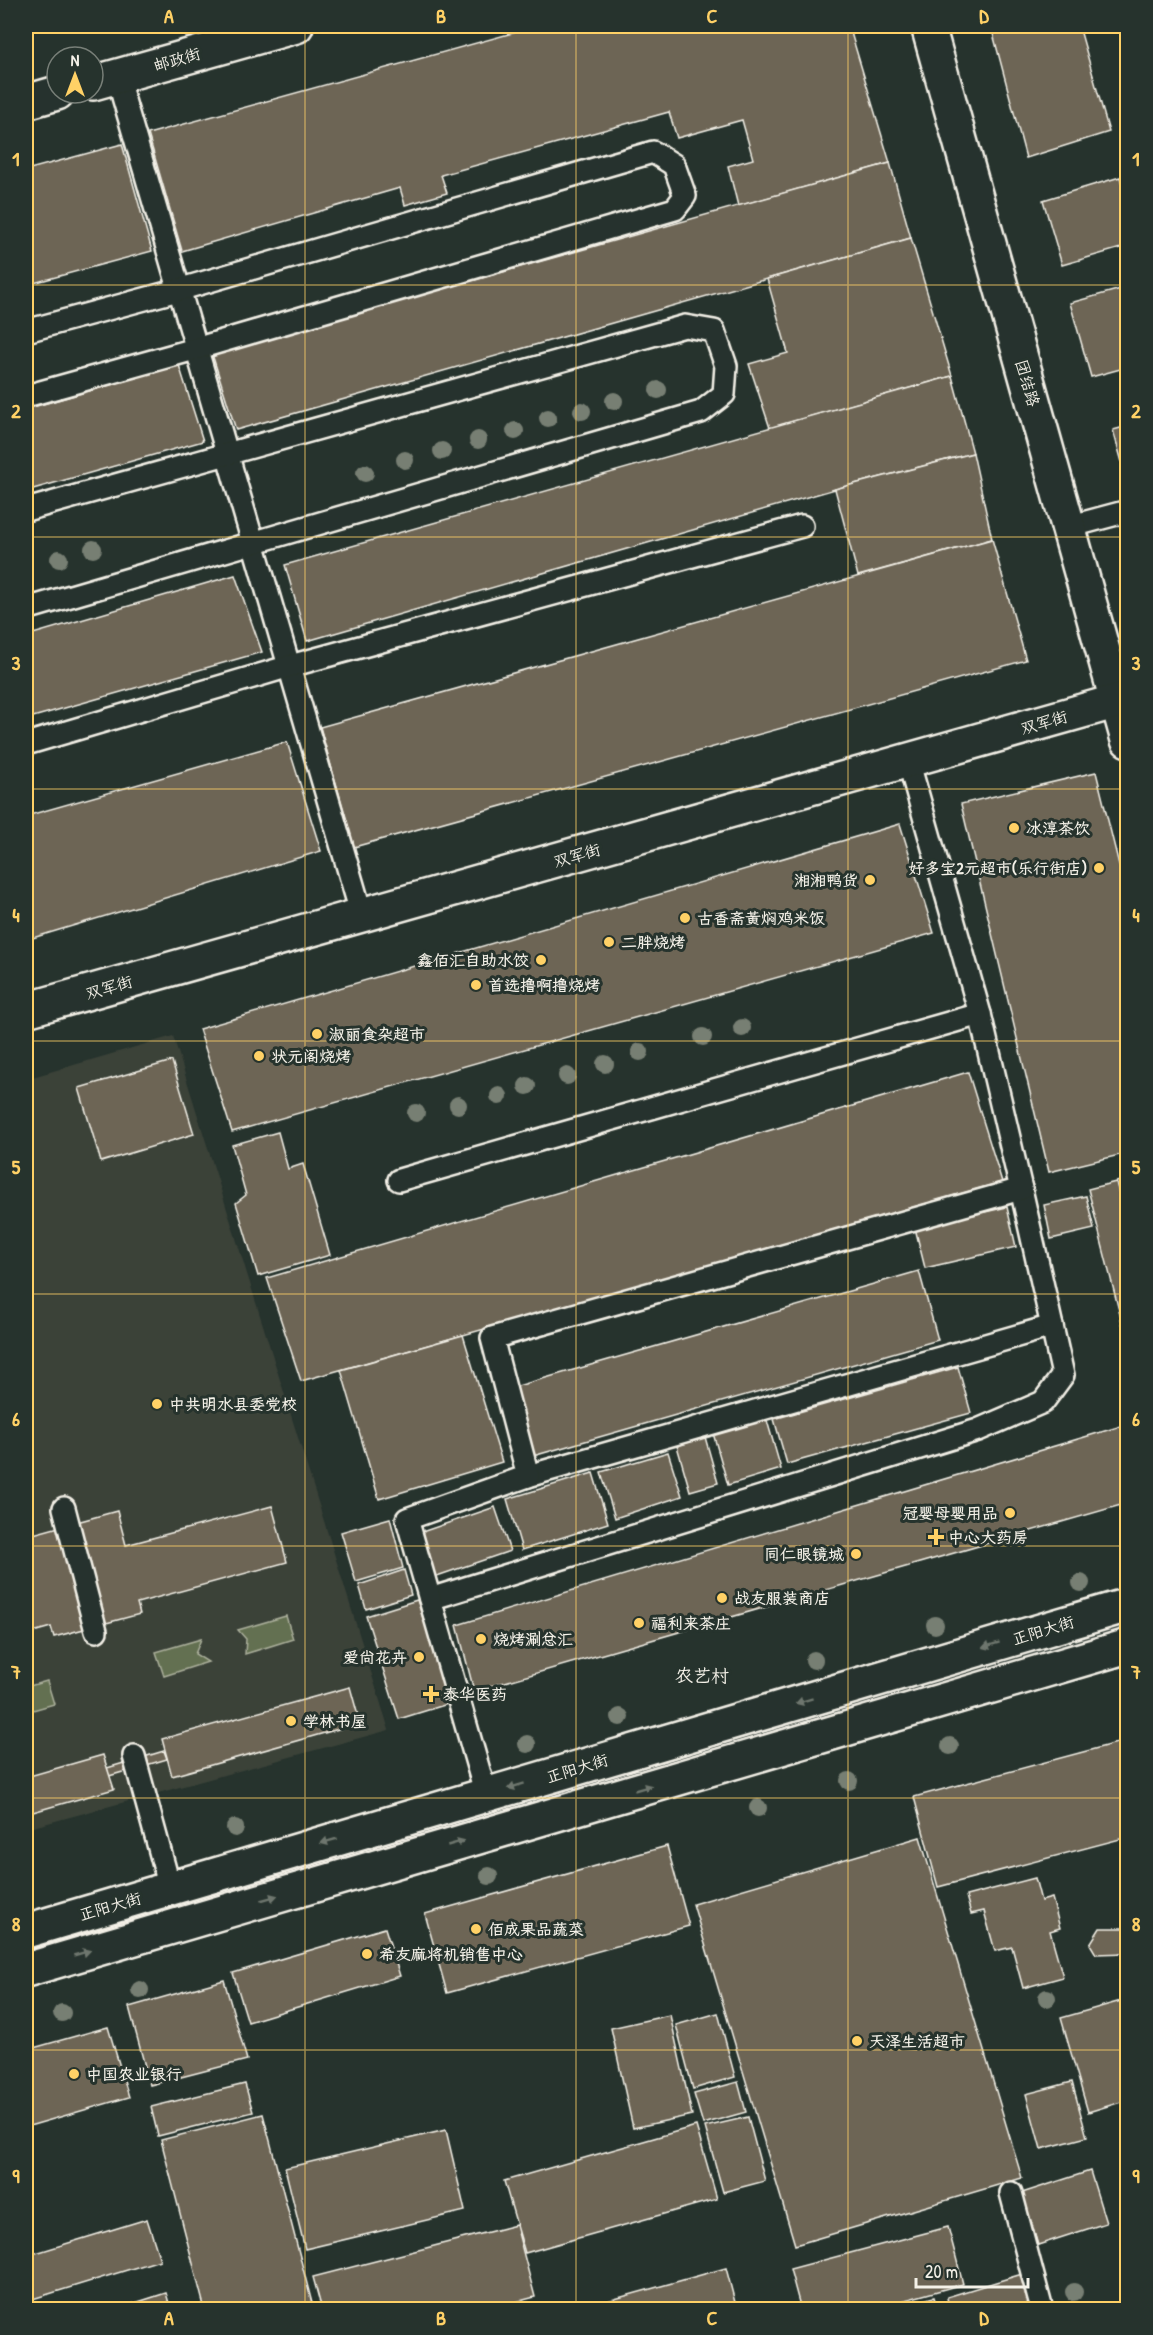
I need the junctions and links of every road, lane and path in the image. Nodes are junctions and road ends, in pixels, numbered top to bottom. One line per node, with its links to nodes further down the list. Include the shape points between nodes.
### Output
1 (296, 26): 3 (main road, 邮政街)
2 (928, 26): 14 (main road, 团结路)
3 (105, 79): 6 (lane)
4 (45, 96): 5 (main road)
5 (26, 102)
6 (178, 290): 7 (lane); 8 (lane); 8 (lane, via 652,152 674,165 685,196 675,209)
7 (26, 331)
8 (195, 349): 9 (lane); 10 (lane)
9 (26, 396)
10 (226, 454): 11 (lane); 15 (lane); 15 (lane, via 685,326 714,331 726,366 724,394 701,412)
11 (26, 510)
12 (1128, 511): 14 (lane)
13 (802, 526): 17 (lane)
14 (1068, 527): 18 (main road, 团结路)
15 (253, 543): 16 (lane); 17 (lane)
16 (26, 609)
17 (290, 666): 20 (lane); 22 (lane)
18 (1122, 699): 19 (main road, 团结路); 21 (main road, 双军街)
19 (1128, 740)
20 (26, 744)
21 (908, 760): 22 (main road, 双军街); 24 (lane)
22 (362, 916): 23 (main road, 双军街)
23 (26, 1010)
24 (980, 1014): 25 (lane); 26 (lane)
25 (399, 1180)
26 (1021, 1189): 27 (lane); 28 (lane, via 492,1338)
27 (1052, 1326): 28 (lane); 30 (lane, via 1063,1375 1043,1402 978,1430)
28 (528, 1476): 30 (lane, via 407,1519)
29 (64, 1508): 32 (lane)
30 (430, 1599): 35 (lane)
31 (1128, 1605): 35 (main road, 正阳大街, one-way to 35)
32 (96, 1631)
33 (1128, 1646): 38 (main road, one-way to 33)
34 (134, 1756): 36 (lane)
35 (486, 1795): 36 (main road, 正阳大街, one-way to 36)
36 (170, 1888): 37 (main road, 正阳大街)
37 (26, 1931)
38 (26, 1970)
39 (1011, 2193): 40 (lane)
40 (1042, 2310)

